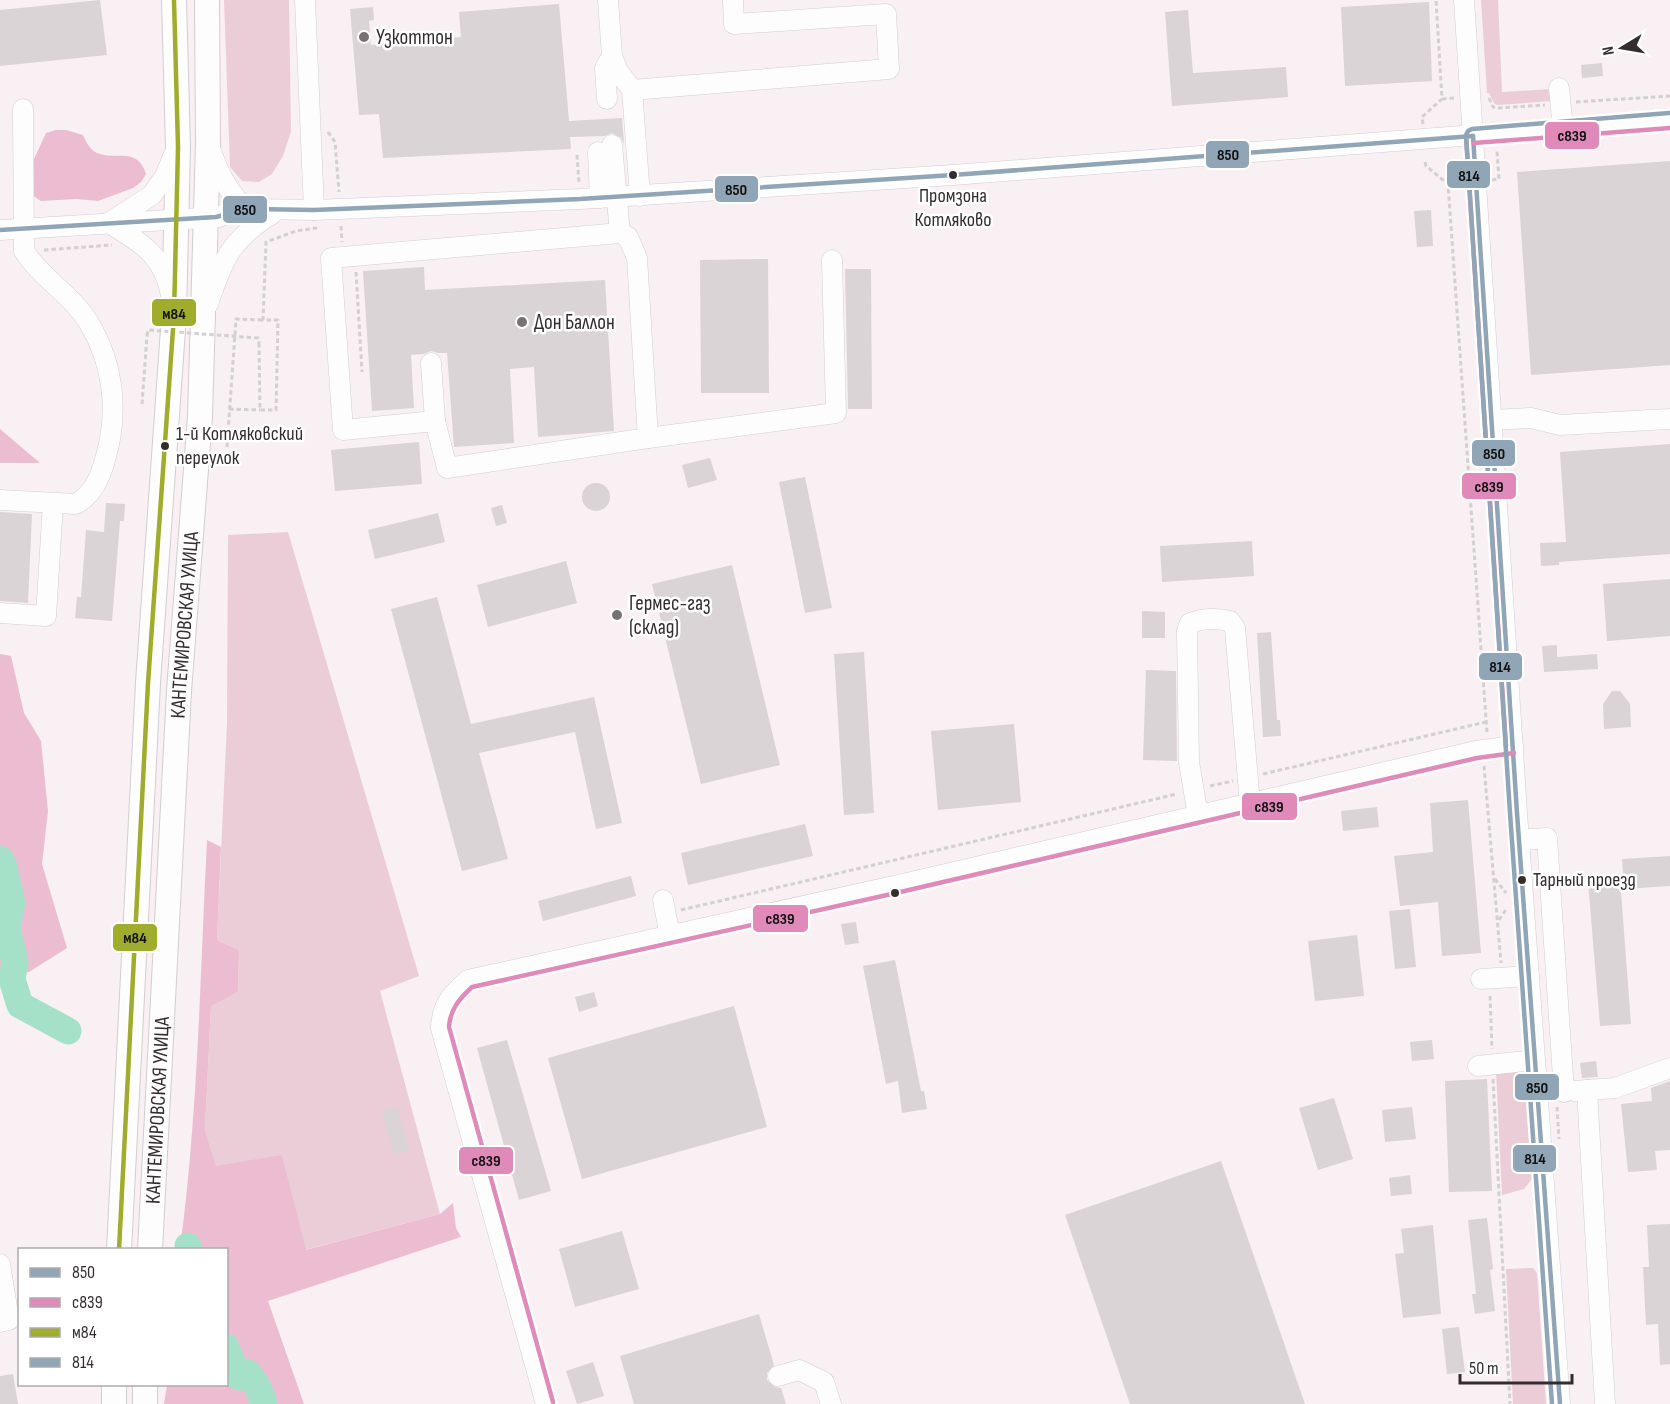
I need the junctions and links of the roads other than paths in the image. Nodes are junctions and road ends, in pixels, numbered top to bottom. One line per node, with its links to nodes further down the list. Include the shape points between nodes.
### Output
1 (174, 0): 17 (main road, КАНТЕМИРОВСКАЯ УЛИЦА)
2 (207, 0): 16 (main road, КАНТЕМИРОВСКАЯ УЛИЦА)
3 (305, 0): 25 (street)
4 (608, 0): 8 (street)
5 (733, 0): 7 (street, via 734,24)
6 (1464, 0): 15 (street)
7 (886, 7): 10 (street, via 889,69)
8 (612, 56): 10 (street); 11 (street, via 605,68)
9 (1560, 88): 14 (street)
10 (632, 90): 19 (street)
11 (607, 99)
12 (23, 109): 27 (street)
13 (1670, 120): 14 (street)
14 (1563, 129): 15 (street)
15 (1473, 136): 19 (street); 35 (street)
16 (208, 142): 21 (street, via 221,178); 23 (main road, КАНТЕМИРОВСКАЯ УЛИЦА)
17 (178, 147): 24 (main road, КАНТЕМИРОВСКАЯ УЛИЦА); 26 (street, via 152,195)
18 (605, 149): 20 (street)
19 (640, 196): 20 (street)
20 (608, 198): 25 (street); 29 (street)
21 (246, 209): 23 (street); 25 (street)
22 (272, 214): 23 (street); 25 (street); 32 (street, via 234,244 218,273)
23 (211, 217): 24 (street); 32 (main road, КАНТЕМИРОВСКАЯ УЛИЦА)
24 (177, 219): 26 (street); 31 (main road, КАНТЕМИРОВСКАЯ УЛИЦА)
25 (316, 219)
26 (109, 223): 27 (street); 31 (street, via 145,245 159,264 168,281)
27 (23, 228): 28 (street); 39 (street, via 24,251 31,262 88,322 106,361 113,398 112,435 101,476 86,498 76,504)
28 (0, 230)
29 (620, 233): 36 (street, via 331,258 343,430); 37 (street, via 628,237 637,258)
30 (832, 260): 37 (street, via 836,413)
31 (174, 315): 55 (main road, КАНТЕМИРОВСКАЯ УЛИЦА, via 148,683)
32 (204, 317): 56 (main road, КАНТЕМИРОВСКАЯ УЛИЦА, via 178,703)
33 (431, 363): 36 (street)
34 (1670, 419): 35 (street, via 1560,425 1531,418)
35 (1492, 420): 41 (street)
36 (435, 421): 37 (street, via 447,468)
37 (648, 438)
38 (0, 500): 39 (street)
39 (53, 504): 40 (street, via 46,616)
40 (0, 613)
41 (1513, 747): 42 (street, via 1476,751); 44 (street)
42 (1250, 804): 43 (street); 43 (street, via 1235,628 1230,621 1199,619 1190,623 1187,631 1189,762)
43 (1197, 816): 46 (street)
44 (1519, 840): 47 (street); 53 (street, via 1547,838)
45 (664, 907): 46 (street)
46 (670, 936): 64 (street, via 468,980 453,993 442,1013 441,1028)
47 (1529, 976): 48 (street); 49 (street)
48 (1481, 979)
49 (1535, 1060): 50 (street); 54 (street)
50 (1485, 1065)
51 (1670, 1068): 52 (street, via 1616,1088)
52 (1587, 1090): 53 (street); 67 (street)
53 (1564, 1092): 54 (street)
54 (1537, 1095): 66 (street)
55 (119, 1248)
56 (150, 1248)
57 (0, 1264): 58 (street, via 9,1320)
58 (0, 1322)
59 (778, 1376): 65 (street, via 799,1370 824,1382)
60 (114, 1386): 62 (main road)
61 (145, 1386): 63 (main road)
62 (114, 1404)
63 (145, 1404)
64 (546, 1404)
65 (831, 1404)
66 (1560, 1404)
67 (1605, 1404)

